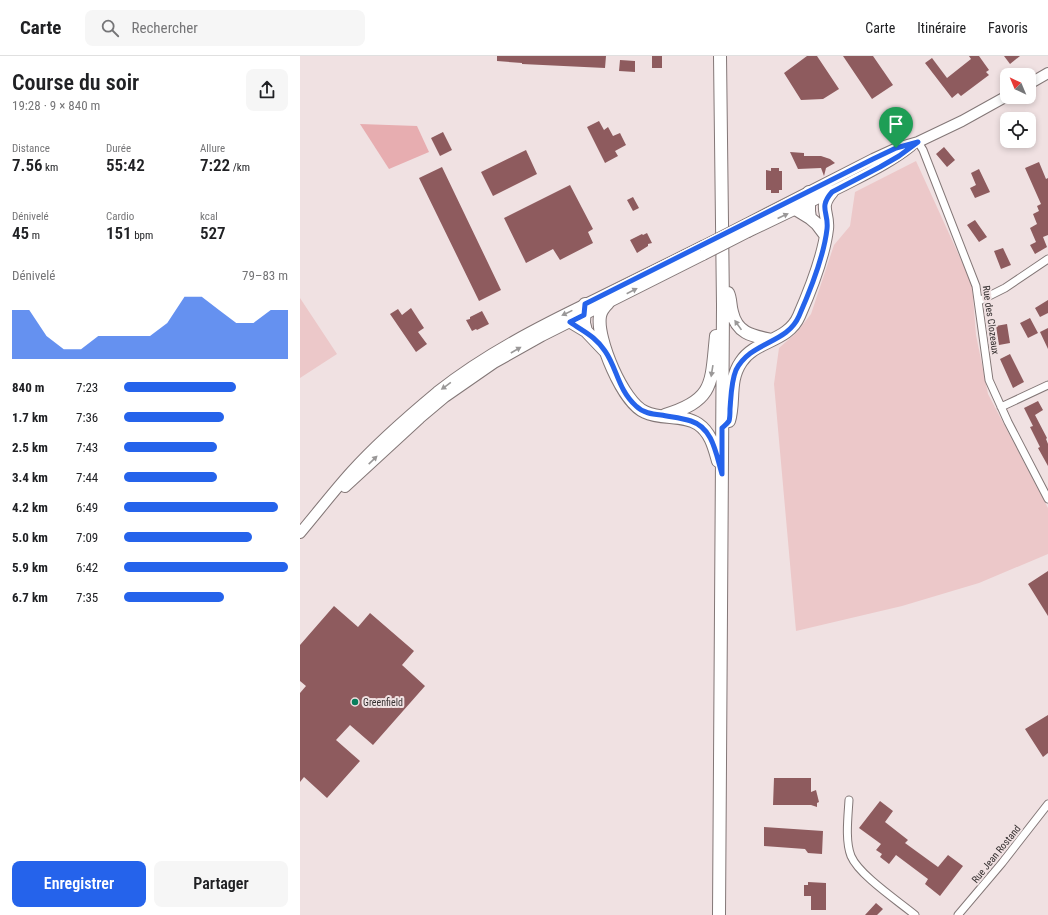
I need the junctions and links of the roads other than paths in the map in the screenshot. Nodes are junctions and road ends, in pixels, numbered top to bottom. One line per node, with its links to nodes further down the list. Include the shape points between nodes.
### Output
1 (720, 56): 14 (main road)
2 (1048, 73): 3 (main road)
3 (1036, 80)
4 (1000, 100): 5 (main road)
5 (918, 142): 6 (main road, via 899,156); 7 (main road, via 896,148); 15 (street, Rue des Clozeaux, via 976,286)
6 (832, 192): 7 (main road, via 825,201)
7 (815, 201): 8 (main road); 9 (main road); 10 (main road); 11 (main road, via 828,228)
8 (797, 210): 9 (main road); 10 (main road, one-way to 8)
9 (810, 218): 11 (main road)
10 (747, 228): 12 (main road, bridge)
11 (826, 236): 22 (main road, via 820,260 798,317 786,332)
12 (703, 250): 16 (main road, one-way to 12); 18 (main road)
13 (1048, 259): 15 (street)
14 (722, 279): 17 (main road); 22 (main road, one-way to 14, via 749,335 741,329 732,312 730,296)
15 (980, 302): 25 (street, Rue des Clozeaux, via 989,380)
16 (608, 303): 18 (main road); 20 (main road, via 600,315)
17 (723, 306): 26 (main road, one-way to 26, via 717,323 712,374 708,388 690,406); 27 (main road)
18 (587, 310): 19 (main road); 20 (main road); 21 (main road, via 584,324); 30 (main road, one-way to 30, via 541,326 485,359 439,391 375,446)
19 (570, 322): 21 (main road); 30 (main road, one-way to 19, via 445,397 494,363)
20 (600, 322): 23 (main road)
21 (586, 331): 23 (main road)
22 (772, 340): 27 (main road, via 748,354 741,362 732,386 729,420)
23 (606, 352): 26 (main road, via 626,395 644,412)
24 (1048, 384): 25 (street)
25 (1001, 407): 29 (street, Rue des Clozeaux)
26 (663, 416): 28 (main road, via 698,424 712,439)
27 (722, 428): 28 (main road)
28 (722, 474): 34 (main road)
29 (1048, 499)
30 (315, 516): 31 (main road)
31 (300, 533)
32 (849, 800): 35 (street, via 848,836 851,856 860,870)
33 (1048, 804): 36 (street, Rue Jean Rostand)
34 (719, 915)
35 (915, 915)
36 (958, 915)

